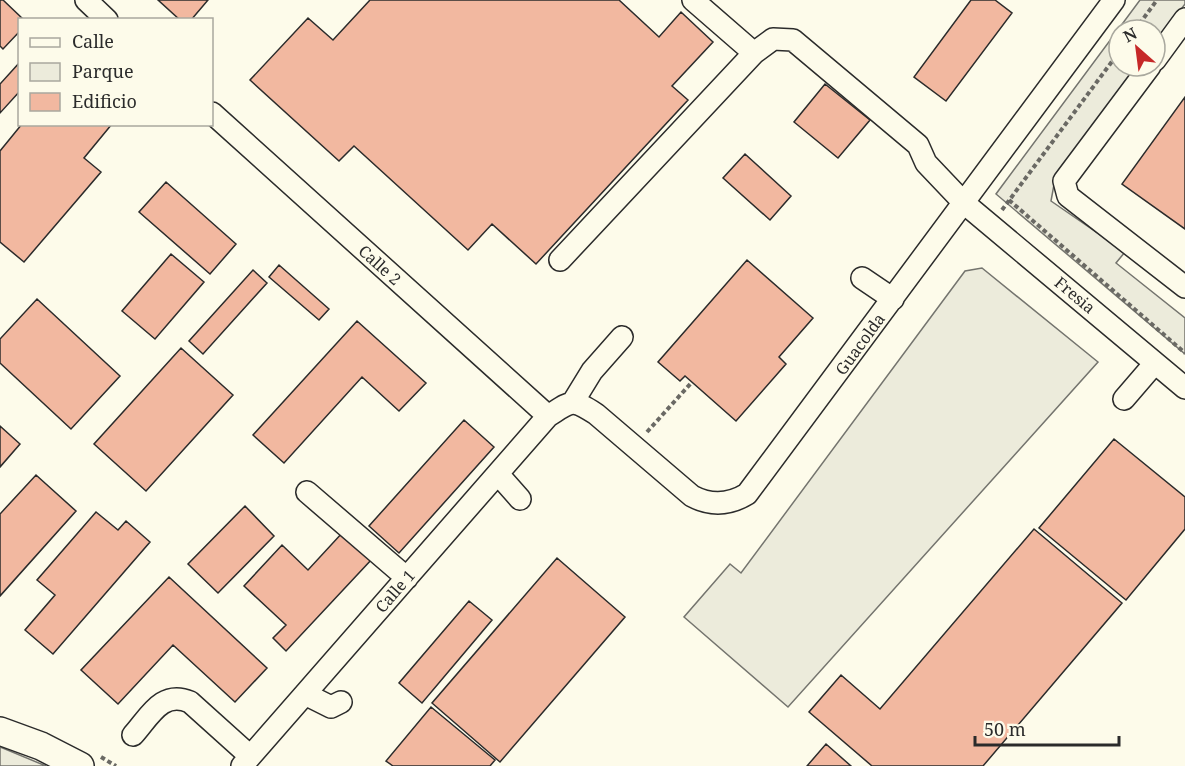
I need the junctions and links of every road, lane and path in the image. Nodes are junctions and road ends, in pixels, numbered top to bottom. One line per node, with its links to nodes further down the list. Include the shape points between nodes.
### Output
1 (86, 0): 5 (street)
2 (693, 0): 9 (street)
3 (1114, 0): 14 (street, Guacolda)
4 (1157, 0): 6 (path)
5 (105, 18)
6 (1144, 18)
7 (1185, 19): 8 (street)
8 (1167, 44)
9 (754, 52): 14 (street, Fresia, via 774,39 793,40 918,145 927,164); 16 (street)
10 (1107, 68): 13 (path)
11 (1141, 78): 18 (street, via 1065,181 1068,196)
12 (213, 114): 27 (street, Calle 2)
13 (1010, 200): 15 (path); 21 (path)
14 (964, 202): 15 (street, Fresia); 19 (street, Guacolda)
15 (991, 225): 22 (street, Fresia)
16 (560, 260)
17 (862, 278): 19 (street)
18 (1185, 287)
19 (893, 299): 28 (street, Guacolda, via 754,487 740,498 722,503 692,496)
20 (622, 337): 26 (street)
21 (1185, 353)
22 (1155, 363): 24 (street, Fresia); 25 (street)
23 (692, 382): 28 (path)
24 (1184, 387)
25 (1124, 399)
26 (573, 402): 27 (street); 28 (street, Guacolda, via 596,414)
27 (548, 416): 29 (street, Calle 1)
28 (635, 446)
29 (498, 474): 31 (street); 32 (street, Calle 1)
30 (307, 492): 32 (street)
31 (520, 499)
32 (407, 578): 33 (street, Calle 1)
33 (305, 694): 34 (street, via 330,707); 37 (street, Calle 1)
34 (341, 702)
35 (0, 731): 38 (main road)
36 (133, 735): 37 (street, via 159,706 180,697 190,702)
37 (246, 761)
38 (80, 766)

